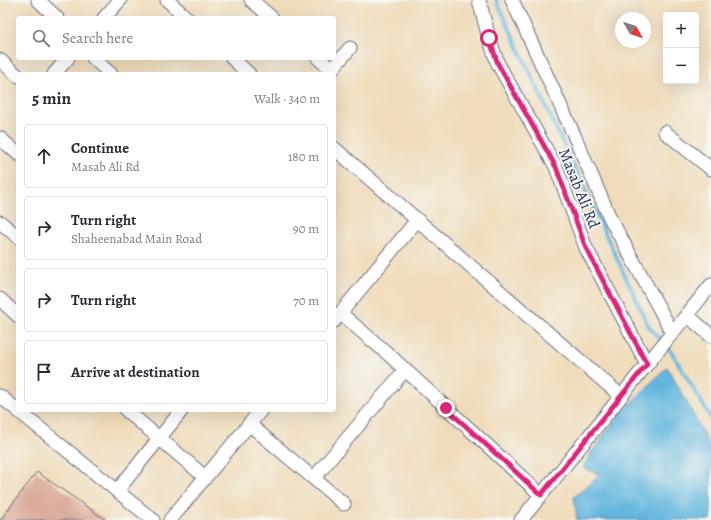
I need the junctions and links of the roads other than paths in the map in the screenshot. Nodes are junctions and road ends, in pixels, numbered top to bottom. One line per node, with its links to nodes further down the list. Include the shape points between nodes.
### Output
1 (38, 0): 7 (street)
2 (120, 0): 8 (street)
3 (167, 0): 9 (street)
4 (251, 0): 10 (street)
5 (480, 0): 37 (street, Masab Ali Rd, via 498,64 556,167 586,248)
6 (512, 0): 35 (street, via 610,218)
7 (55, 16)
8 (106, 16)
9 (185, 16)
10 (270, 16)
11 (350, 48): 20 (street)
12 (0, 60): 21 (street)
13 (66, 60): 17 (street)
14 (95, 60): 18 (street)
15 (234, 60): 19 (street)
16 (320, 60): 20 (street)
17 (56, 72)
18 (109, 72)
19 (248, 72)
20 (330, 72)
21 (16, 74)
22 (665, 132): 26 (street)
23 (0, 138): 25 (street)
24 (336, 150): 27 (street)
25 (16, 152)
26 (711, 169)
27 (417, 220): 34 (street); 40 (street)
28 (0, 222): 29 (street)
29 (16, 236)
30 (711, 285): 33 (street)
31 (0, 300): 32 (street)
32 (16, 314)
33 (687, 315): 35 (street); 36 (street)
34 (337, 317): 38 (street)
35 (672, 332): 37 (street)
36 (711, 336)
37 (647, 364): 40 (street)
38 (405, 370): 49 (street); 51 (street)
39 (0, 396): 41 (street)
40 (621, 396): 51 (street)
41 (16, 409)
42 (20, 412): 50 (street)
43 (128, 412): 47 (street)
44 (180, 412): 47 (street)
45 (258, 412): 46 (street)
46 (248, 424): 48 (street); 49 (street)
47 (159, 438): 48 (street); 50 (street)
48 (205, 477): 54 (street)
49 (314, 478): 52 (street)
50 (118, 491): 53 (street)
51 (541, 495): 55 (street)
52 (344, 504)
53 (153, 520)
54 (170, 520)
55 (521, 520)

